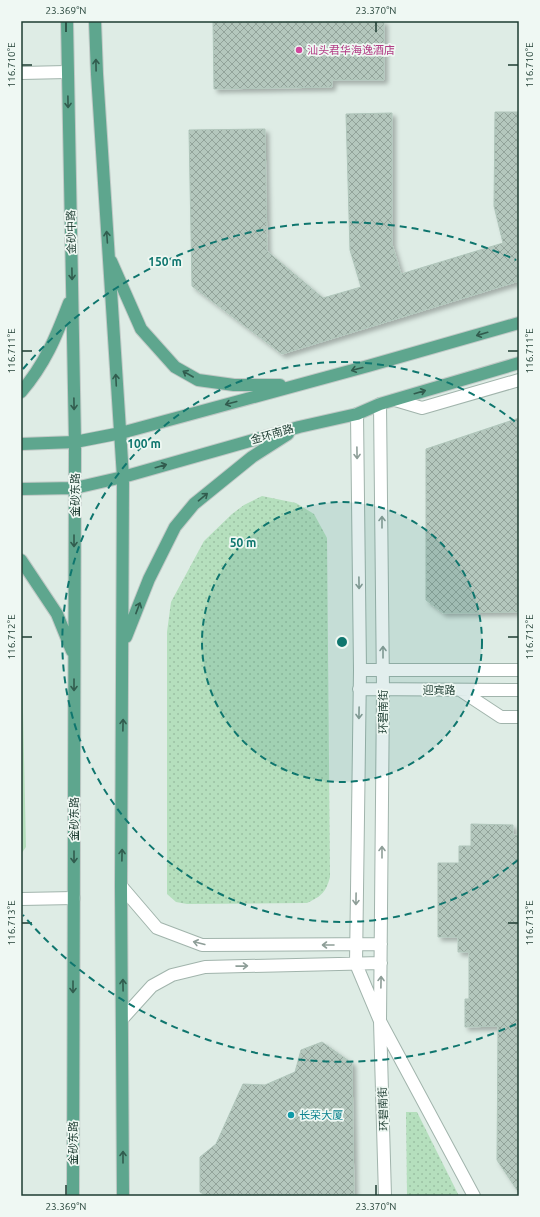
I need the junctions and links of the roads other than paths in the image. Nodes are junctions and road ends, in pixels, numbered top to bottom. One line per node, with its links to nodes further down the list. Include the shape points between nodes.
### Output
1 (67, 21): 3 (main road, 金砂中路)
2 (95, 21): 5 (main road, one-way to 2)
3 (67, 72): 4 (street); 6 (main road, 金砂中路, one-way to 6)
4 (21, 73)
5 (108, 255): 10 (main road, one-way to 5, via 234,385 198,380 175,367 140,329); 16 (main road, one-way to 5)
6 (72, 296): 11 (main road, via 54,343 37,373); 17 (main road, 金砂中路, one-way to 17)
7 (519, 323): 10 (main road, one-way to 10)
8 (519, 362): 12 (main road, 金环南路, one-way to 8)
9 (519, 380): 12 (street, via 422,408)
10 (296, 386): 16 (main road, one-way to 16)
11 (21, 392)
12 (395, 400): 13 (main road, 金环南路)
13 (380, 404): 14 (main road, 金环南路); 26 (street, 环碧南街, one-way to 13)
14 (357, 414): 15 (main road, 金环南路); 25 (street, 环碧南街, one-way to 25)
15 (299, 427): 19 (main road, 金环南路, one-way to 15); 23 (main road, one-way to 15, via 149,579 175,527 194,504 252,457)
16 (121, 433): 17 (main road); 19 (main road)
17 (75, 442): 18 (main road); 20 (main road, 金砂东路)
18 (21, 444)
19 (124, 476): 20 (main road, 金环南路); 23 (main road)
20 (74, 488): 21 (main road, 金环南路); 24 (main road, 金砂东路, one-way to 24)
21 (21, 489)
22 (21, 560): 24 (main road, via 58,614)
23 (124, 644): 33 (main road, one-way to 23)
24 (74, 657): 34 (main road, 金砂东路, one-way to 34)
25 (360, 670): 26 (street, 迎宾路); 28 (street, 环碧南街)
26 (383, 670): 27 (street, 迎宾路); 29 (street, 环碧南街)
27 (519, 670)
28 (359, 689): 29 (street, 迎宾路); 36 (street, 环碧南街, one-way to 36)
29 (383, 690): 30 (street, 迎宾路); 37 (street, 环碧南街, one-way to 29)
30 (460, 690): 31 (street, 迎宾路); 32 (street, via 501,718)
31 (519, 690)
32 (519, 717)
33 (121, 886): 36 (street, one-way to 33, via 202,945 157,928); 40 (main road, one-way to 33)
34 (74, 898): 35 (street); 42 (main road, 金砂东路, one-way to 42)
35 (21, 899)
36 (355, 944): 37 (street); 39 (street, 环碧南街)
37 (381, 944): 38 (street, 环碧南街)
38 (381, 963): 39 (street); 41 (street, 环碧南街, one-way to 38)
39 (356, 964): 40 (street, one-way to 39, via 152,986 172,975 205,967); 41 (street, 环碧南街)
40 (124, 1018): 43 (main road, one-way to 40)
41 (380, 1021): 44 (street, 环碧南街); 45 (street)
42 (73, 1196)
43 (123, 1196)
44 (385, 1196)
45 (474, 1196)

